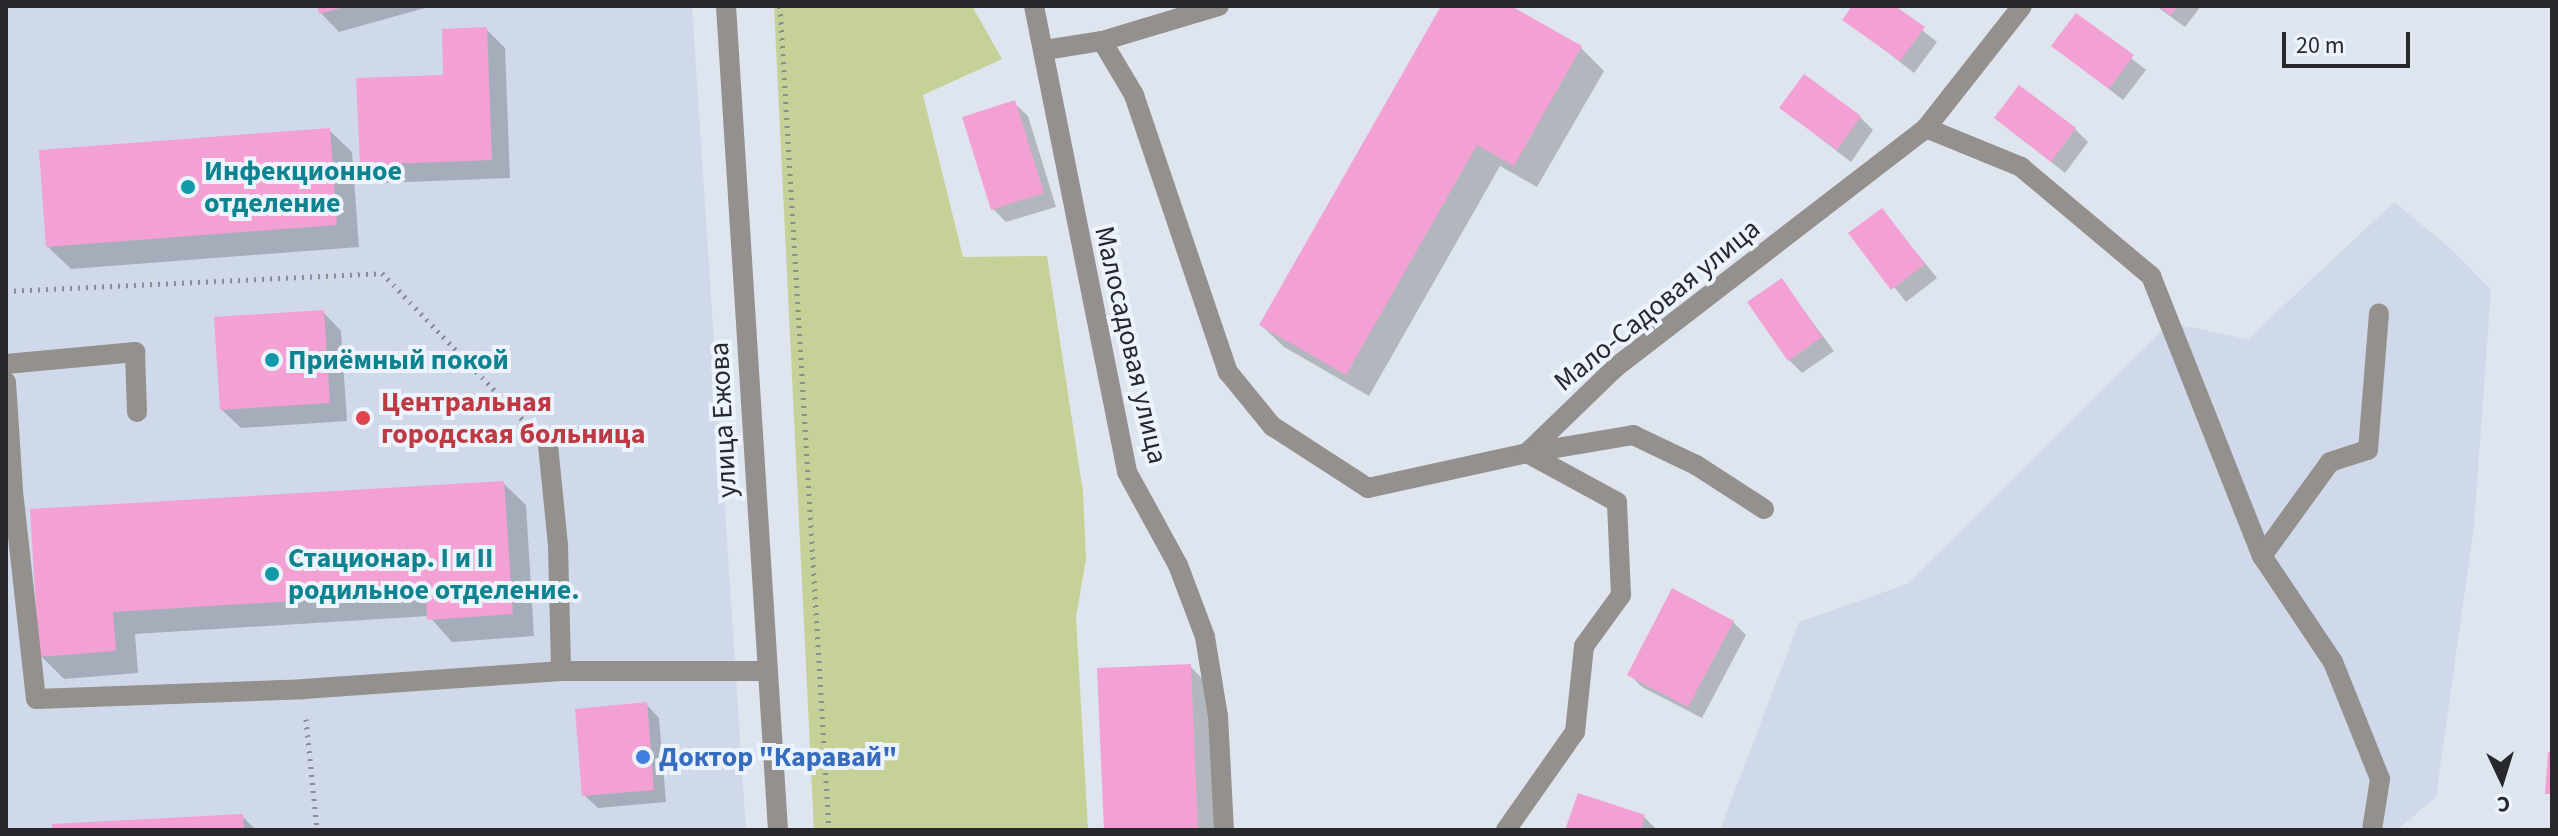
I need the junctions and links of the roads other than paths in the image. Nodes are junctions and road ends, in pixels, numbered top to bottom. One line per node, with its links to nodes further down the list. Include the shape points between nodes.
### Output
1 (726, 6): 17 (street, улица Ежова)
2 (1034, 6): 6 (street, Малосадовая улица)
3 (1219, 6): 5 (street)
4 (2022, 6): 7 (street, Мало-Садовая улица)
5 (1102, 41): 6 (street); 13 (street, via 1134,95 1228,372 1272,426 1368,488)
6 (1045, 50): 19 (street, Малосадовая улица, via 1127,472 1178,565 1205,637 1218,716)
7 (1926, 128): 13 (street, Мало-Садовая улица, via 1616,367); 15 (street, via 2021,167 2151,276)
8 (2379, 313): 15 (street, via 2368,450 2330,462)
9 (6, 364): 11 (street, via 135,352)
10 (6, 382): 16 (street, via 36,699 304,689)
11 (137, 412)
12 (548, 445): 16 (street, via 558,545)
13 (1527, 453): 14 (street, via 1633,435 1696,465); 20 (street, via 1617,502 1621,595 1584,646 1575,732)
14 (1764, 509)
15 (2262, 556): 21 (street, via 2333,662 2380,779)
16 (561, 671): 17 (street)
17 (766, 671): 18 (street, улица Ежова)
18 (778, 830)
19 (1224, 830)
20 (1506, 830)
21 (2372, 830)

